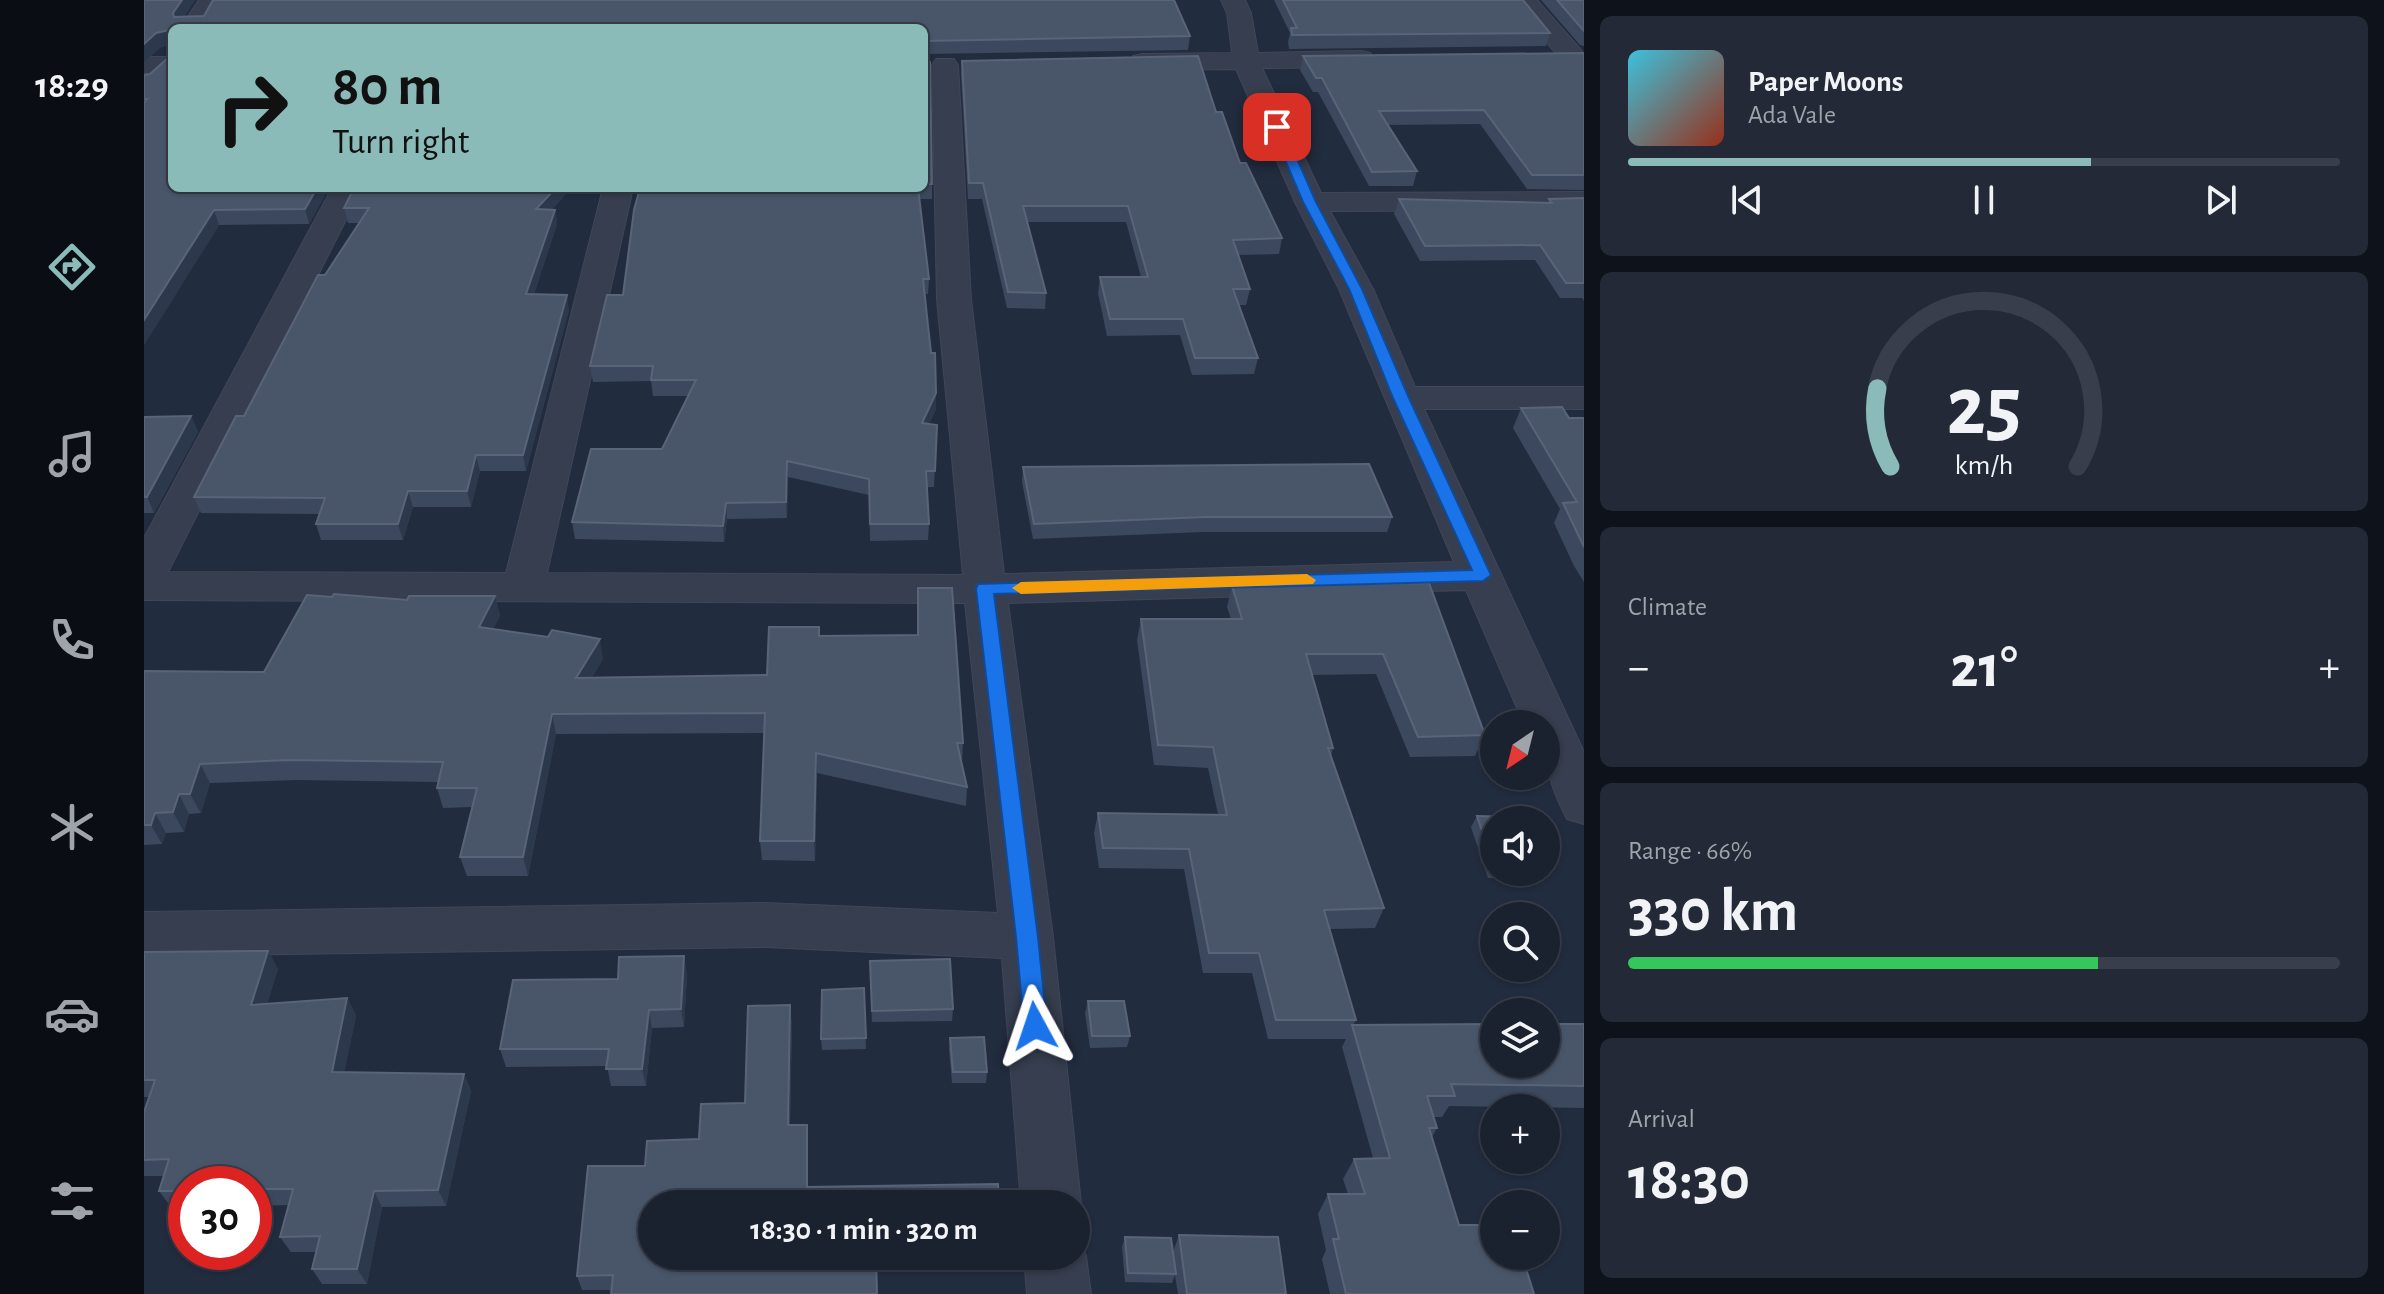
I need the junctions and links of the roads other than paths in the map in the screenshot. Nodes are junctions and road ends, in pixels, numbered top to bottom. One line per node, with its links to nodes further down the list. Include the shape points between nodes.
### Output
1 (211, 0): 4 (street)
2 (1233, 0): 8 (street)
3 (1524, 0): 6 (street)
4 (196, 24)
5 (1541, 56): 6 (street)
6 (1578, 56)
7 (1386, 59): 8 (street)
8 (1246, 61): 9 (street); 14 (street)
9 (1116, 62)
10 (948, 65): 21 (street, via 954,299)
11 (345, 192): 18 (street)
12 (617, 192): 20 (street)
13 (1584, 201): 14 (street)
14 (1310, 202): 15 (street, via 1356,289)
15 (1401, 398): 16 (street); 17 (street)
16 (1584, 398)
17 (1483, 575): 21 (street); 22 (street)
18 (144, 577)
19 (144, 586): 20 (street)
20 (523, 588): 21 (street)
21 (985, 589): 24 (street)
22 (1584, 805)
23 (144, 934): 24 (street, via 766,925)
24 (1027, 937): 25 (street)
25 (1050, 1190)
26 (1056, 1270): 27 (street)
27 (1059, 1294)

